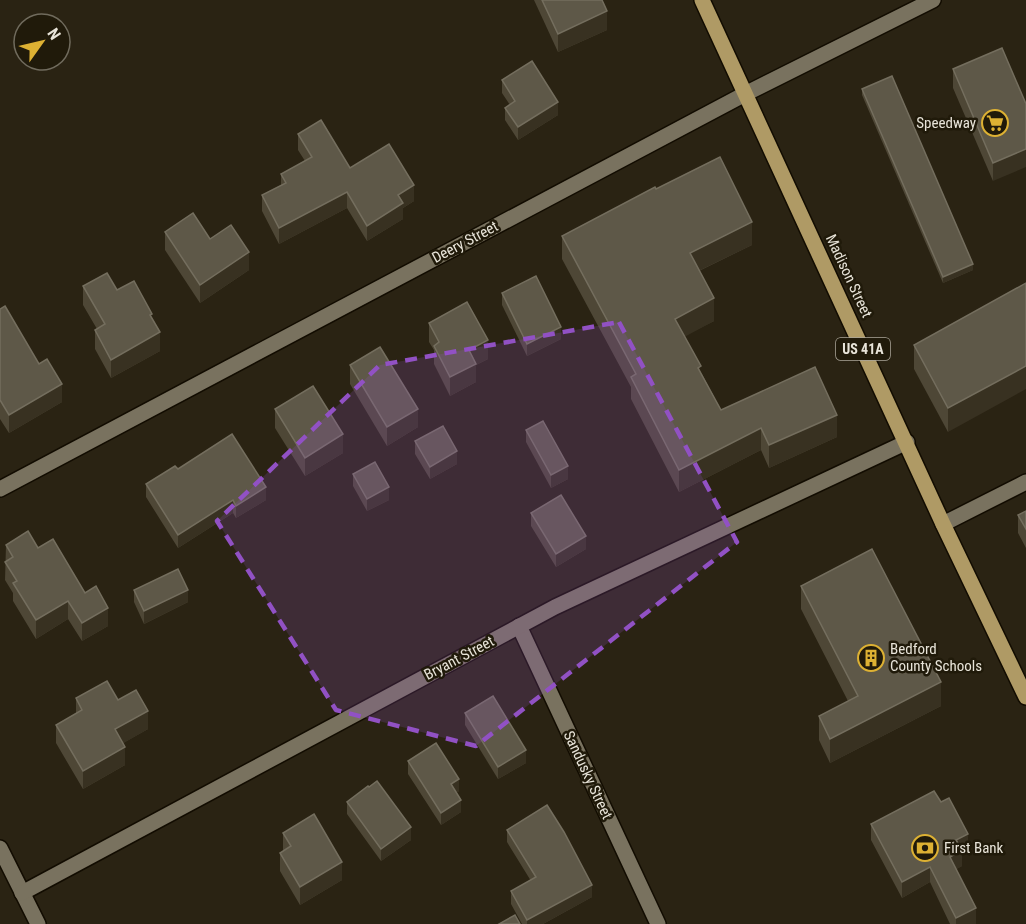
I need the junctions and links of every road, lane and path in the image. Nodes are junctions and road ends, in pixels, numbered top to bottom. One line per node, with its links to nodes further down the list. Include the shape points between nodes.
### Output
1 (702, 0): 3 (main road, Madison Street / US 41A)
2 (933, 0): 3 (street, Deery Street)
3 (745, 94): 4 (main road, Madison Street / US 41A); 6 (street, Deery Street)
4 (907, 442): 7 (main road, Madison Street / US 41A); 8 (street, Bryant Street)
5 (1026, 482): 7 (street)
6 (0, 489)
7 (943, 524): 9 (main road, Madison Street / US 41A)
8 (519, 626): 11 (street, Bryant Street); 13 (street, Sandusky Street)
9 (1026, 697)
10 (0, 848): 11 (street)
11 (22, 893): 12 (street)
12 (38, 924)
13 (658, 924)

